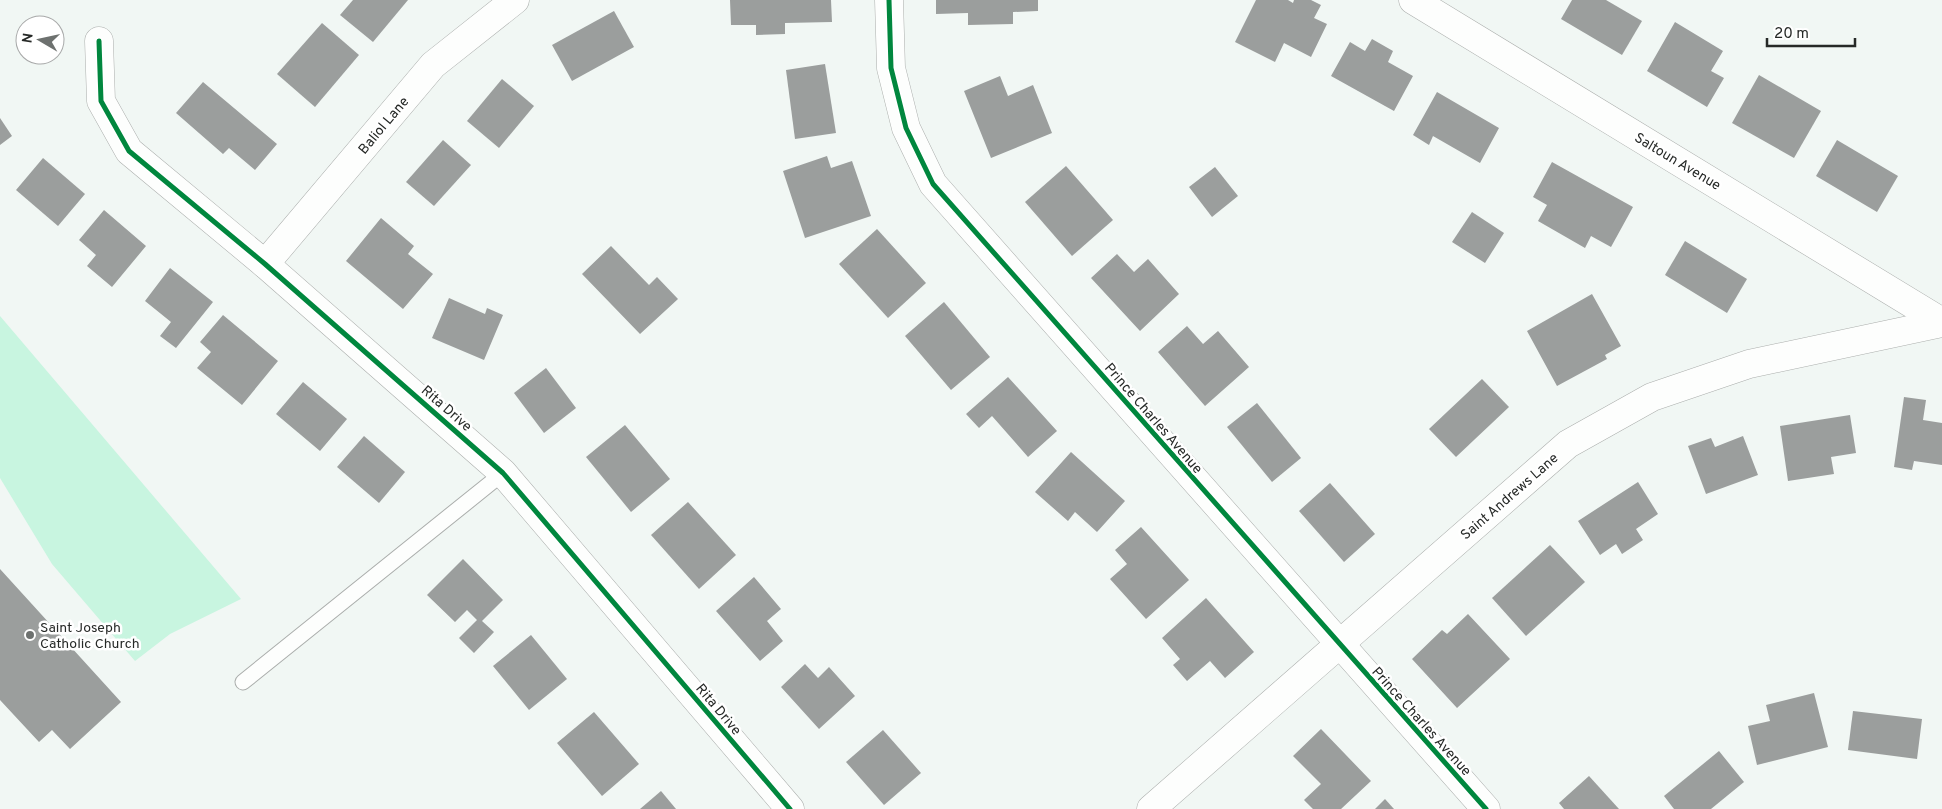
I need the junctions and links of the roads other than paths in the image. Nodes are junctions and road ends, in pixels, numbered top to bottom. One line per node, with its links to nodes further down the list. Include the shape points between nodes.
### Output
1 (515, 0): 5 (street, Baliol Lane, via 433,66)
2 (889, 0): 8 (street, Prince Charles Avenue, via 891,68 906,128 933,184)
3 (1413, 0): 6 (street, Saltoun Avenue)
4 (99, 41): 5 (street, Rita Drive, via 101,101 129,151)
5 (265, 264): 7 (street, Rita Drive)
6 (1942, 322): 8 (street, Saint Andrews Lane, via 1749,364 1652,397 1568,444)
7 (503, 473): 9 (lane); 10 (street, Rita Drive)
8 (1339, 644): 11 (street, Saint Andrews Lane); 12 (street, Prince Charles Avenue)
9 (243, 682)
10 (790, 809)
11 (1151, 809)
12 (1486, 809)

